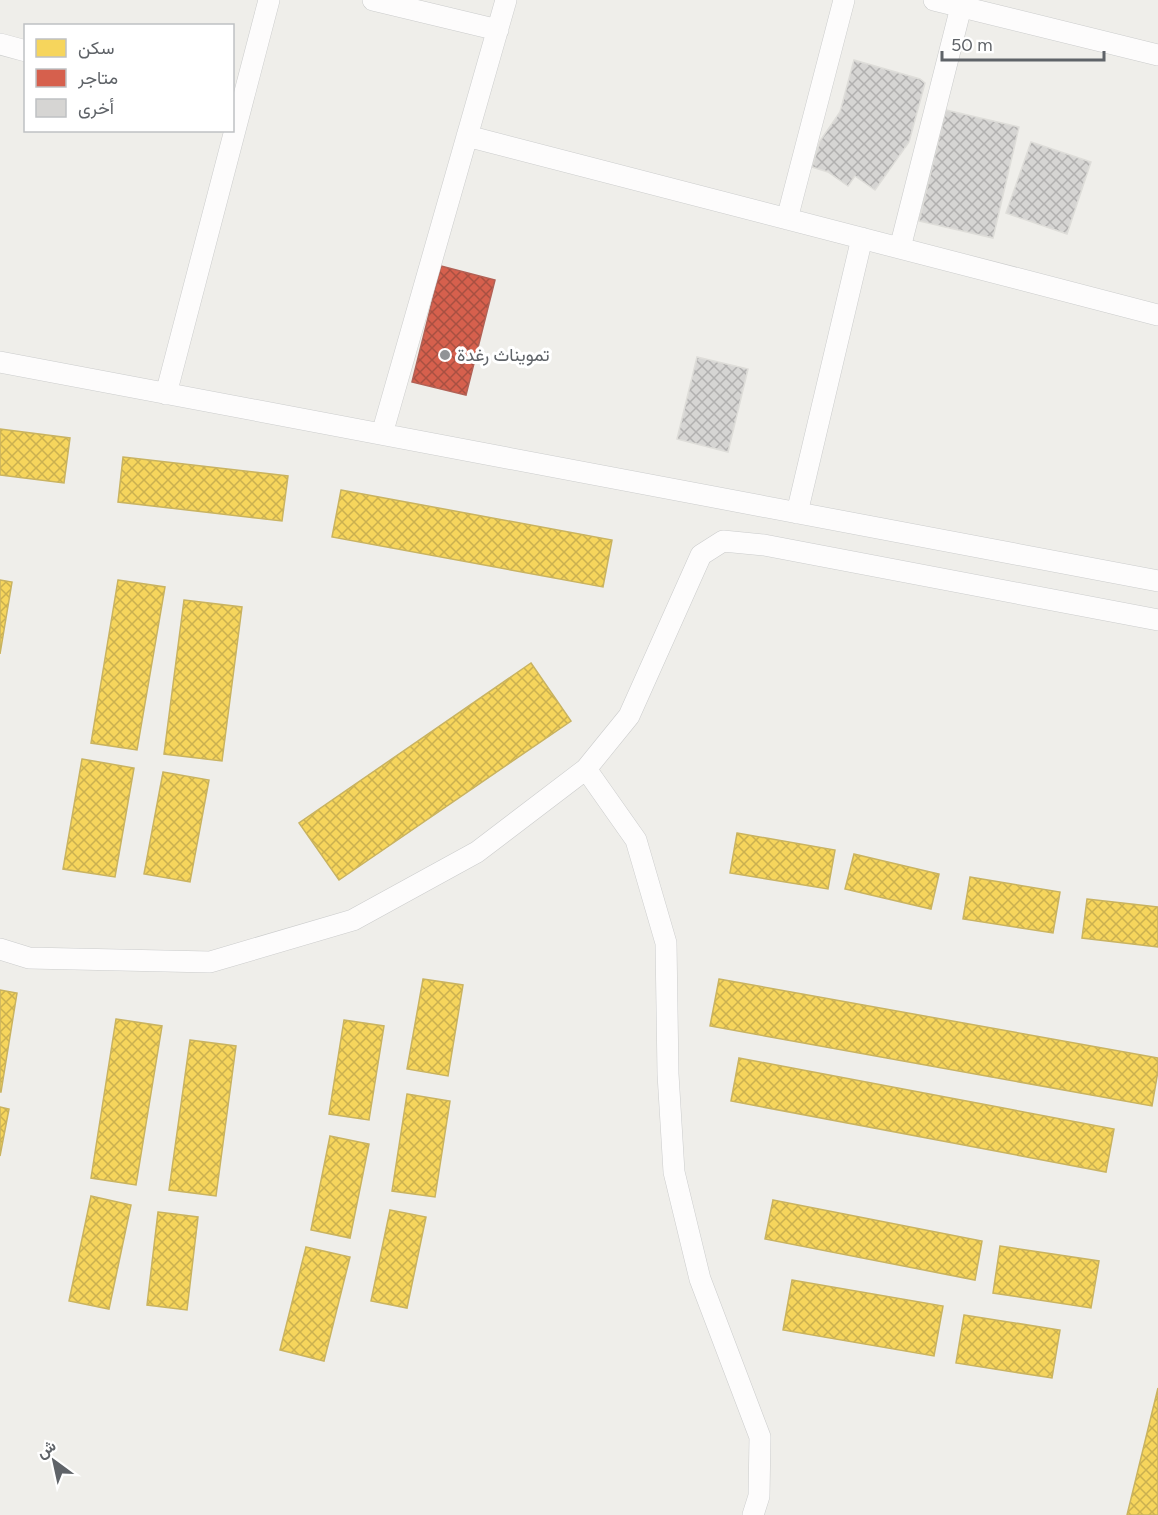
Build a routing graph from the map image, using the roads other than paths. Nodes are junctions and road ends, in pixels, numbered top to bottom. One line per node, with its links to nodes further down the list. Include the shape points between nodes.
1 (269, 0): 11 (street)
2 (373, 0): 7 (street)
3 (506, 0): 7 (street)
4 (844, 0): 14 (street)
5 (936, 0): 6 (street)
6 (961, 7): 10 (street); 16 (street)
7 (498, 30): 13 (street)
8 (0, 44): 9 (street)
9 (24, 50)
10 (1158, 55)
11 (237, 102)
12 (230, 132): 19 (street)
13 (467, 136): 14 (street); 20 (street)
14 (786, 219): 15 (street)
15 (862, 238): 16 (street); 21 (street)
16 (900, 248): 17 (street)
17 (1158, 315)
18 (0, 362): 19 (street)
19 (166, 393): 20 (street)
20 (382, 434): 21 (street)
21 (797, 513): 22 (street)
22 (1158, 582)
23 (1158, 620): 24 (street, via 764,545 723,541 701,555 629,717)
24 (586, 770): 25 (street, via 477,852 353,920 210,962 29,958); 26 (street, via 636,840 666,943 674,1172 700,1279 760,1437 759,1496)
25 (0, 949)
26 (753, 1515)

